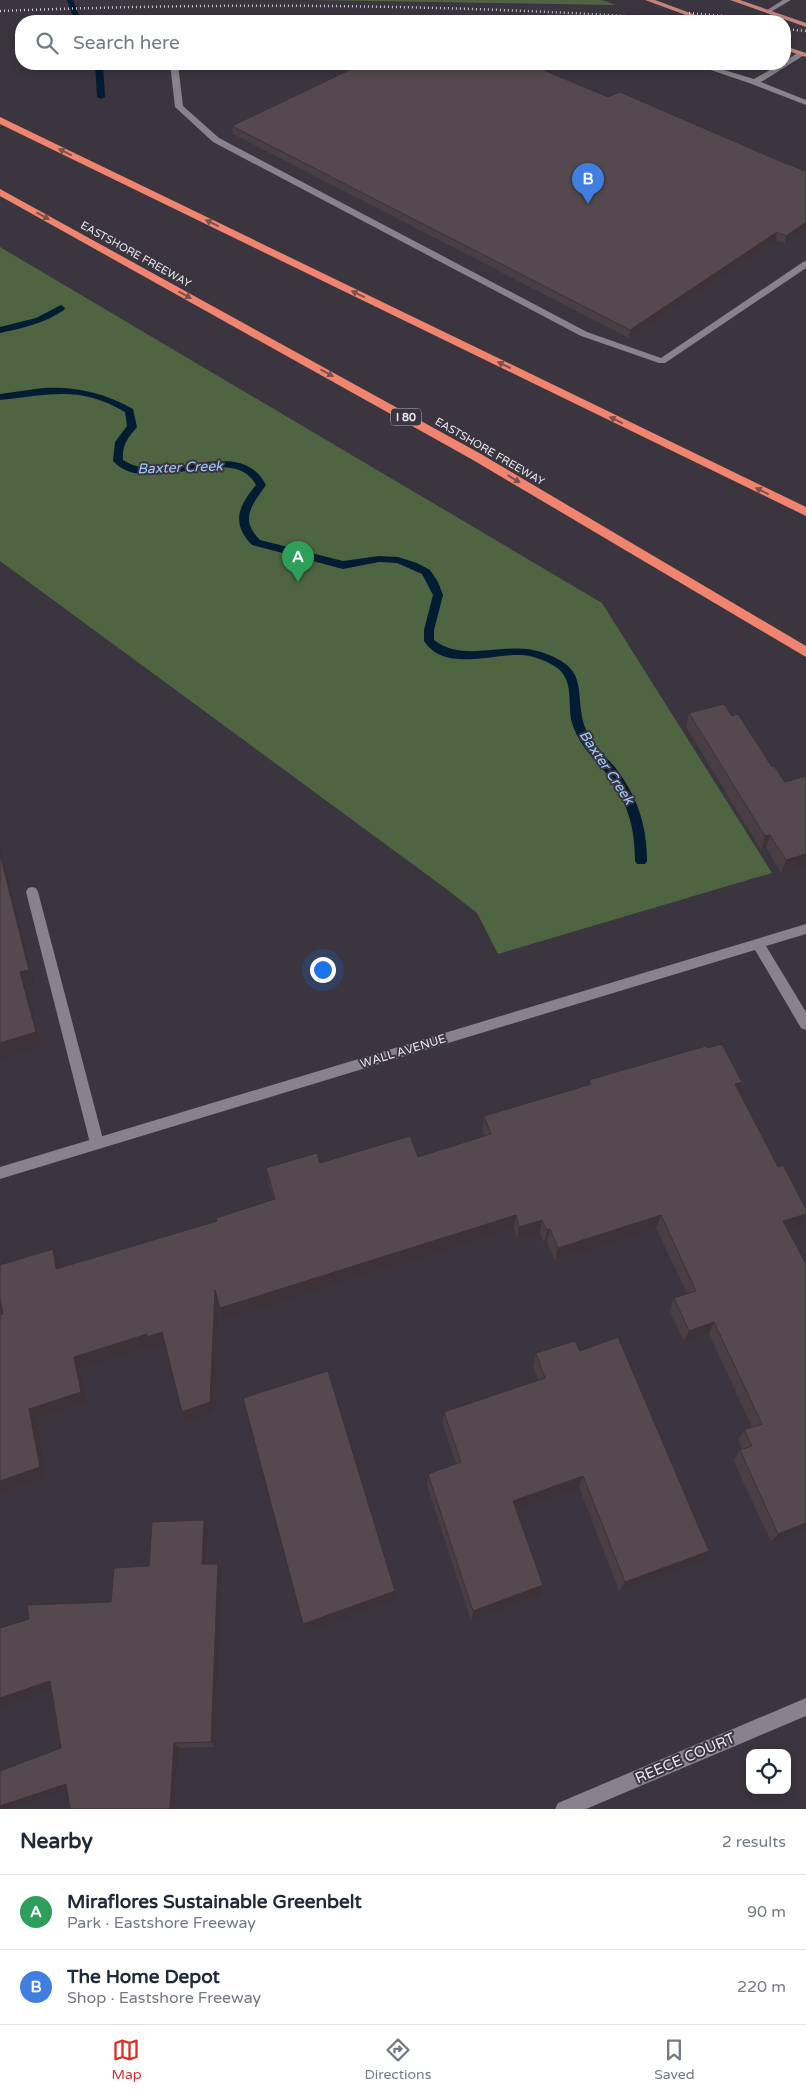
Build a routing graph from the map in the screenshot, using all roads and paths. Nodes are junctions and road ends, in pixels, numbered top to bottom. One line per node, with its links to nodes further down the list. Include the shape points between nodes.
1 (648, 0): 5 (main road)
2 (733, 0): 4 (main road)
3 (788, 0): 4 (street)
4 (767, 12): 6 (main road)
5 (691, 15)
6 (776, 15)
7 (791, 20): 8 (main road)
8 (806, 25)
9 (791, 50): 10 (main road)
10 (804, 55): 11 (street)
11 (791, 62)
12 (175, 70): 19 (street, via 179,107 216,140 584,334 662,360)
13 (716, 70): 15 (street)
14 (776, 70): 15 (street)
15 (754, 82): 16 (street)
16 (806, 103)
17 (0, 120): 20 (highway, one-way to 17)
18 (0, 192): 21 (highway, EASTSHORE FREEWAY / I 80, one-way to 21, via 477,457)
19 (806, 264)
20 (806, 512)
21 (806, 652)
22 (32, 892): 26 (street)
23 (806, 929): 24 (street, WALL AVENUE)
24 (758, 944): 25 (street); 26 (street, WALL AVENUE)
25 (806, 1024)
26 (97, 1143): 27 (street, WALL AVENUE)
27 (0, 1173)
28 (806, 1707): 29 (street, REECE COURT)
29 (564, 1809)

